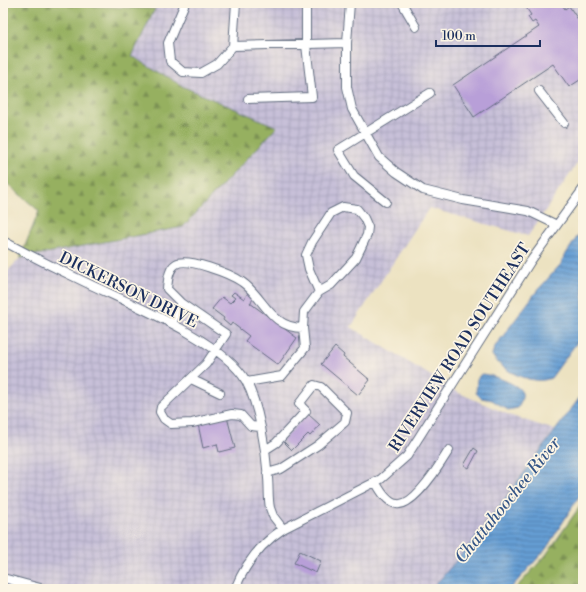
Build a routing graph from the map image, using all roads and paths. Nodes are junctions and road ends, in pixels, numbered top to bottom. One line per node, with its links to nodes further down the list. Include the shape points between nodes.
1 (185, 3): 9 (street, via 168,43 170,61 183,72 201,73 218,64)
2 (236, 3): 9 (street)
3 (306, 3): 8 (street)
4 (350, 3): 7 (street)
5 (402, 3): 6 (street)
6 (416, 27)
7 (347, 43): 8 (street); 14 (street, via 347,87 352,109)
8 (306, 45): 9 (street); 12 (street, via 312,97)
9 (234, 46)
10 (539, 91): 13 (street)
11 (430, 93): 14 (street)
12 (248, 99)
13 (564, 122)
14 (366, 132): 16 (street, via 338,150 354,176); 17 (street, via 379,156 396,172 423,190 528,211)
15 (583, 189): 17 (street, RIVERVIEW ROAD SOUTHEAST)
16 (386, 202)
17 (557, 225): 31 (street, RIVERVIEW ROAD SOUTHEAST, via 516,284 418,441 394,469)
18 (3, 241): 21 (street, DICKERSON DRIVE, via 33,258)
19 (319, 292): 19 (street, via 331,285 356,258 367,235 368,227 357,209 343,207 331,213 306,255); 22 (street, via 304,312)
20 (181, 303): 21 (street); 22 (street, via 167,289 168,275 176,263 184,261 228,274 244,283 268,312 292,328); 23 (street, via 226,334)
21 (172, 323): 23 (street, DICKERSON DRIVE)
22 (303, 328): 25 (street, via 305,348 287,372 282,376)
23 (215, 351): 24 (street); 25 (street, DICKERSON DRIVE)
24 (191, 379): 26 (street); 27 (street, via 161,406 160,412 171,424 192,423 232,414 241,416 251,426)
25 (247, 382): 27 (street, DICKERSON DRIVE)
26 (220, 393)
27 (260, 427): 28 (street, DICKERSON DRIVE)
28 (265, 450): 30 (street, DICKERSON DRIVE); 30 (street, via 276,443 306,410 299,404 314,385 322,387 348,413 345,422 318,445 281,469)
29 (449, 450): 31 (street, via 435,473 404,503 390,501)
30 (268, 473): 32 (street, DICKERSON DRIVE, via 270,508)
31 (376, 483): 32 (street, RIVERVIEW ROAD SOUTHEAST)
32 (283, 529): 35 (street, RIVERVIEW ROAD SOUTHEAST, via 260,547 250,559)
33 (3, 578): 34 (street)
34 (44, 589)
35 (235, 589)

